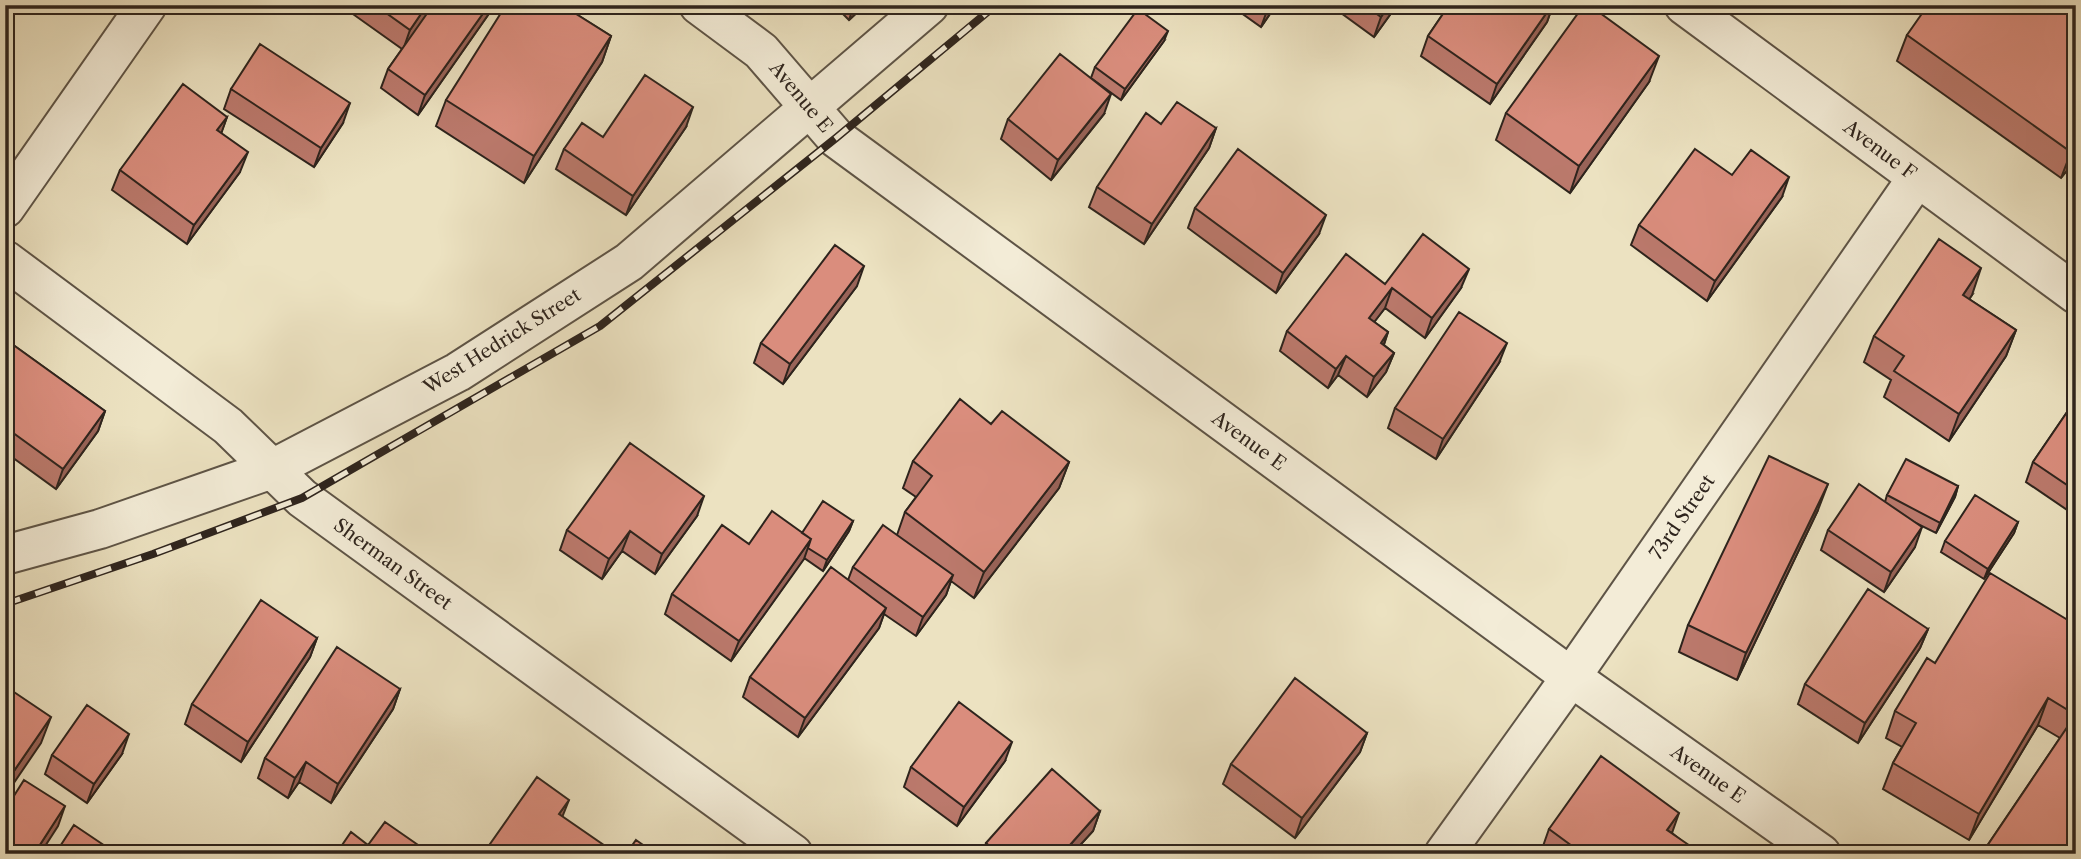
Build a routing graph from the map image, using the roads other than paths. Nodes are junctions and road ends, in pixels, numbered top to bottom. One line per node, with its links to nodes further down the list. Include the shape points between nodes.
1 (147, 5): 7 (street)
2 (699, 5): 5 (street, Avenue E, via 761,51)
3 (929, 5): 5 (street, West Hedrick Street)
4 (1684, 5): 6 (street, Avenue F)
5 (810, 108): 10 (street, West Hedrick Street, via 629,262 458,372); 12 (street, Avenue E, via 836,138)
6 (1917, 178): 9 (street, Avenue F); 12 (street, 73rd Street)
7 (5, 208)
8 (5, 260): 10 (street, Sherman Street, via 228,426)
9 (2076, 294)
10 (272, 469): 11 (street, West Hedrick Street, via 100,529); 13 (street, Sherman Street, via 302,498)
11 (5, 555)
12 (1571, 677): 14 (street, 73rd Street); 15 (street, Avenue E)
13 (793, 854)
14 (1444, 854)
15 (1821, 854)

